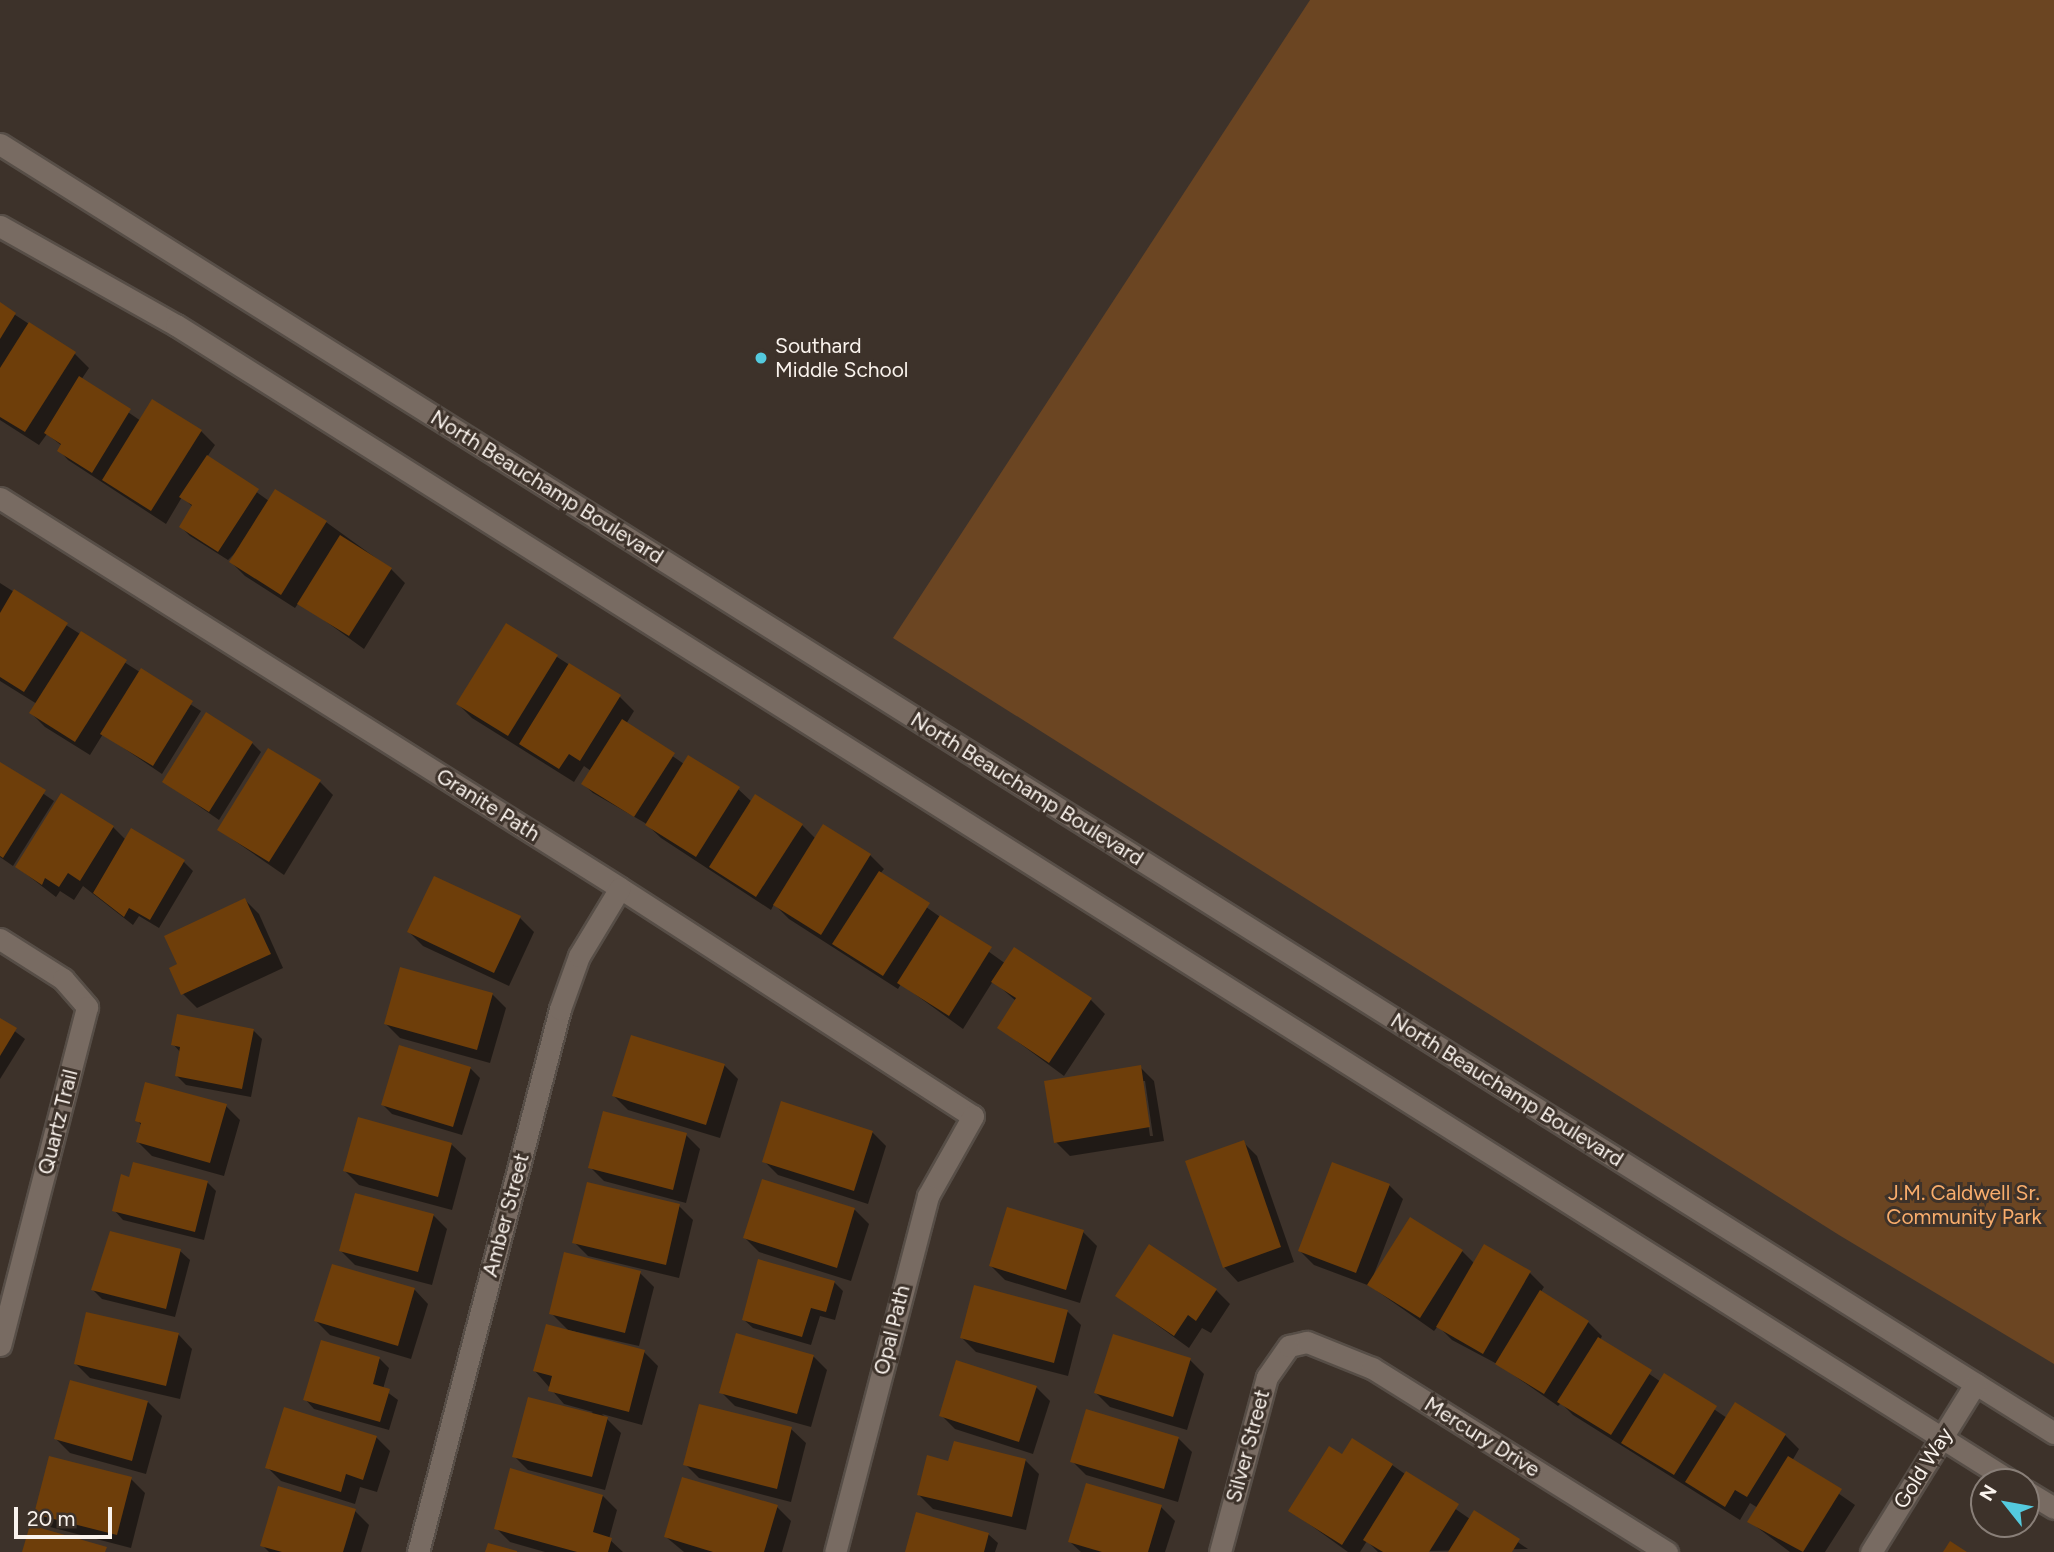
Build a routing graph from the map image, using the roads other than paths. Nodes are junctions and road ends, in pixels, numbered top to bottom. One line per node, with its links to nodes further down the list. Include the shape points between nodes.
1 (0, 144): 9 (street, North Beauchamp Boulevard)
2 (0, 226): 11 (street, via 176,325)
3 (0, 498): 4 (street, Granite Path)
4 (621, 888): 6 (street, Granite Path); 13 (street, Amber Street, via 579,956 560,1009)
5 (0, 939): 7 (street, Quartz Trail, via 63,979 88,1007)
6 (973, 1116): 14 (street, Opal Path, via 928,1196)
7 (0, 1345)
8 (1289, 1346): 15 (street, Silver Street, via 1267,1377); 16 (street, Mercury Drive, via 1307,1342 1323,1346 1372,1368)
9 (1975, 1384): 10 (street, North Beauchamp Boulevard); 11 (street, Gold Way)
10 (2054, 1433)
11 (1942, 1438): 12 (street); 17 (street, Gold Way)
12 (1990, 1468)
13 (418, 1552)
14 (835, 1552)
15 (1220, 1552)
16 (1667, 1552)
17 (1871, 1552)

